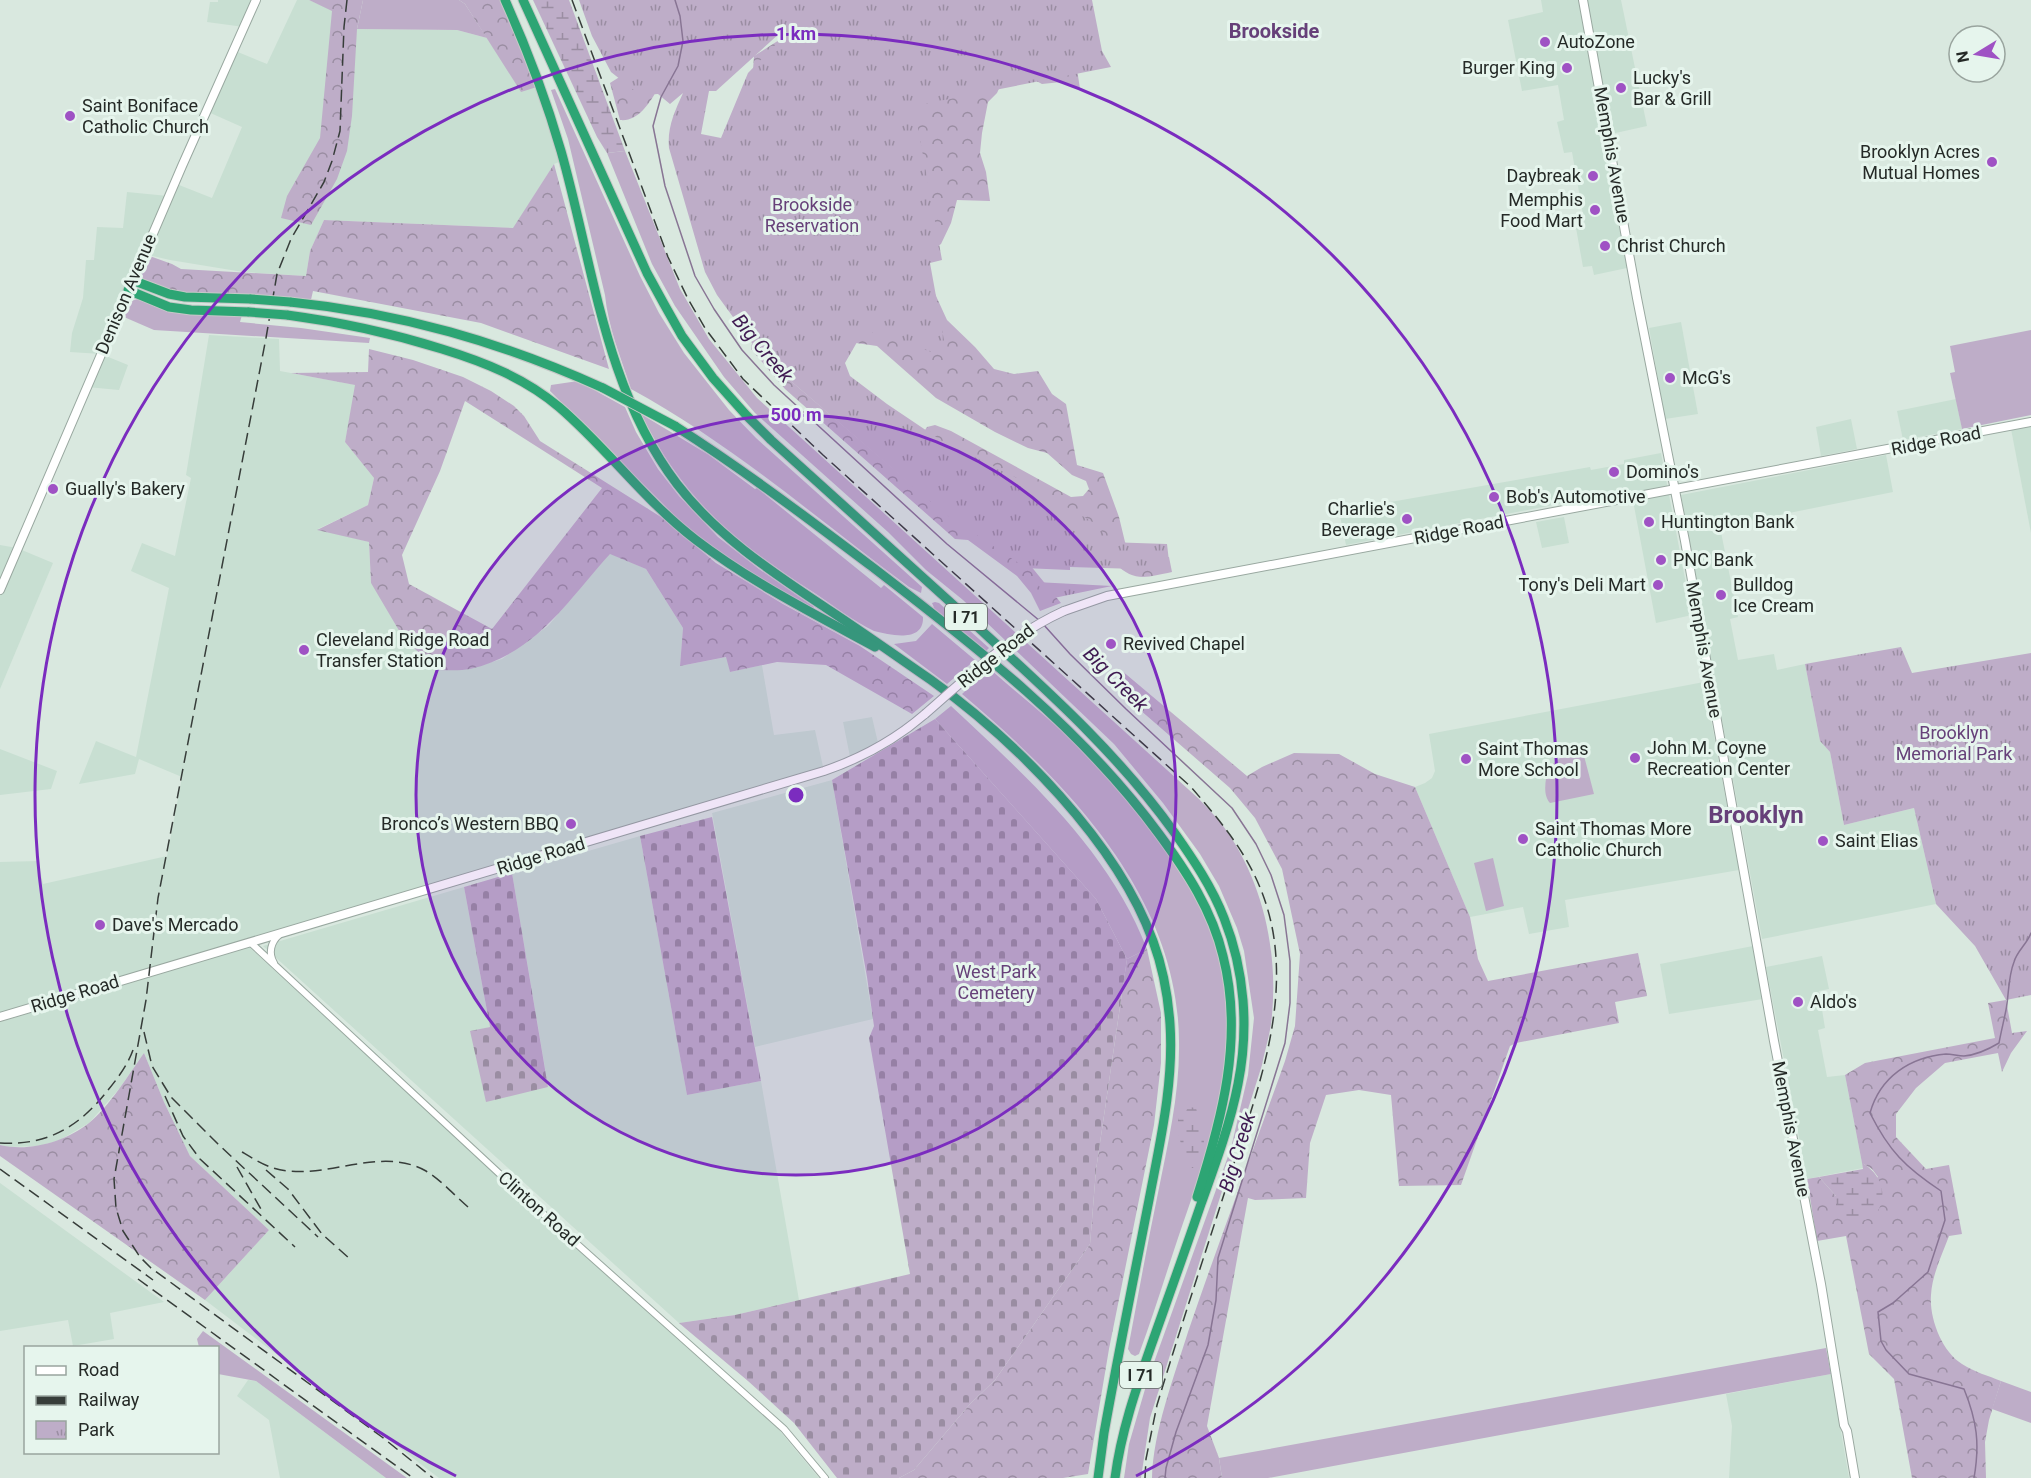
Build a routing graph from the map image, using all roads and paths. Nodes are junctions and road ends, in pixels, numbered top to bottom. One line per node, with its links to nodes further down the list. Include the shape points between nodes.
1 (256, 0): 5 (main road, Denison Avenue)
2 (505, 0): 11 (highway, I 71, via 532,63 561,151 618,369 654,449 687,497 735,543)
3 (1583, 0): 8 (main road, Memphis Avenue)
4 (524, 1): 16 (highway, I 71, via 647,273 702,364 771,440 1089,731 1146,796 1209,887 1228,930 1239,969 1244,1010 1243,1054 1231,1115)
5 (132, 280): 6 (main road, Denison Avenue); 16 (highway, bridge, via 185,297 290,302 383,315 462,334 531,357 603,388 713,450 820,528 1035,699 1086,747 1119,782 1188,874 1221,946 1229,985 1230,1066)
6 (128, 290): 9 (main road, Denison Avenue); 11 (highway, bridge, via 180,309 287,315 359,326 485,363 531,386 570,417 679,526 719,557)
7 (2031, 422): 8 (main road, Ridge Road)
8 (1674, 489): 12 (main road, Ridge Road, bridge, via 1107,596 1026,630 925,714 851,762); 20 (main road, Memphis Avenue)
9 (2, 579): 10 (main road, Denison Avenue)
10 (0, 590)
11 (935, 683): 18 (highway, I 71, via 1026,761 1095,840 1141,913 1155,944 1164,979 1171,1029 1169,1082)
12 (279, 935): 13 (main road, Ridge Road); 14 (street, via 273,940 271,951)
13 (251, 943): 14 (street, Clinton Road); 15 (main road, Ridge Road)
14 (278, 968): 17 (street, Clinton Road, via 531,1203 784,1429)
15 (0, 1017)
16 (1176, 1275): 19 (highway, I 71, via 1135,1392)
17 (825, 1478)
18 (1098, 1478)
19 (1115, 1478)
20 (1855, 1478)

